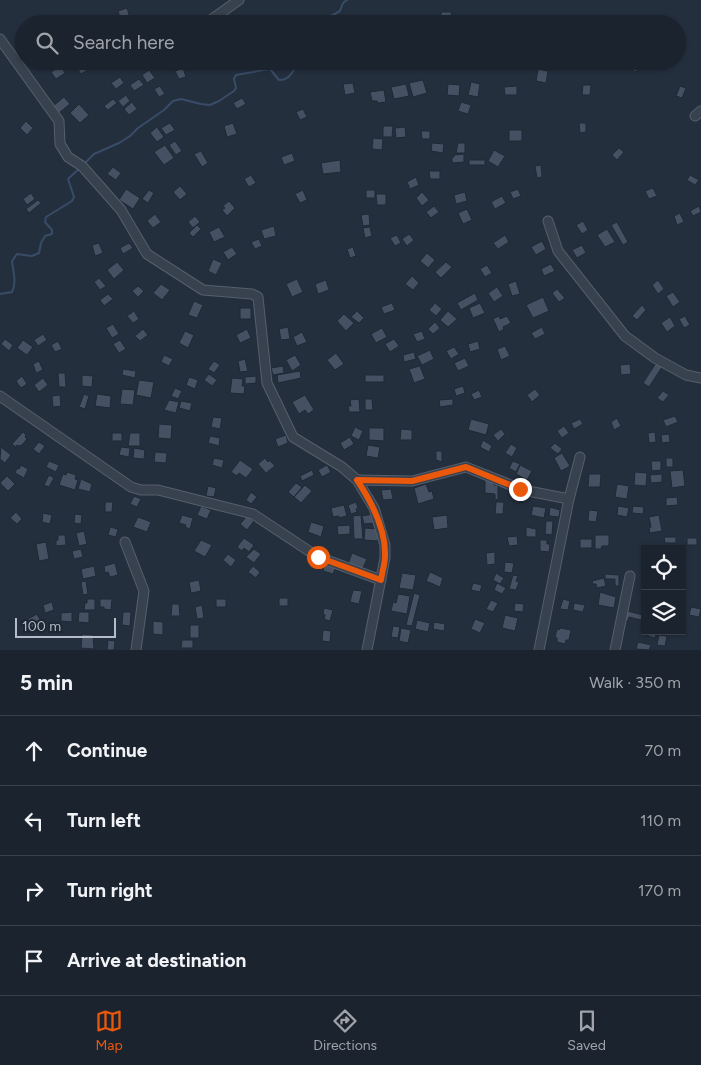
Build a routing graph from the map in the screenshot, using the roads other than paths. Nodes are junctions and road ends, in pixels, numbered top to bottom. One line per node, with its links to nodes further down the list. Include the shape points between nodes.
1 (239, 0): 2 (street)
2 (218, 15)
3 (1, 44): 4 (street)
4 (15, 63)
5 (21, 70): 10 (street, via 59,121 60,144 68,157 82,166 121,210 147,254 199,288 252,294 258,298 267,383 293,437)
6 (548, 222): 7 (street, via 558,251 625,336 662,362 686,375)
7 (701, 378)
8 (0, 396): 14 (street, via 131,488 158,490 253,514 318,557)
9 (580, 457): 11 (street)
10 (357, 480): 11 (street, via 412,481 466,467 523,490); 14 (street, via 372,504 385,545)
11 (569, 499): 17 (street)
12 (125, 542): 15 (street, via 144,591)
13 (630, 576): 18 (street)
14 (381, 580): 16 (street)
15 (136, 650)
16 (367, 650)
17 (539, 650)
18 (615, 650)

